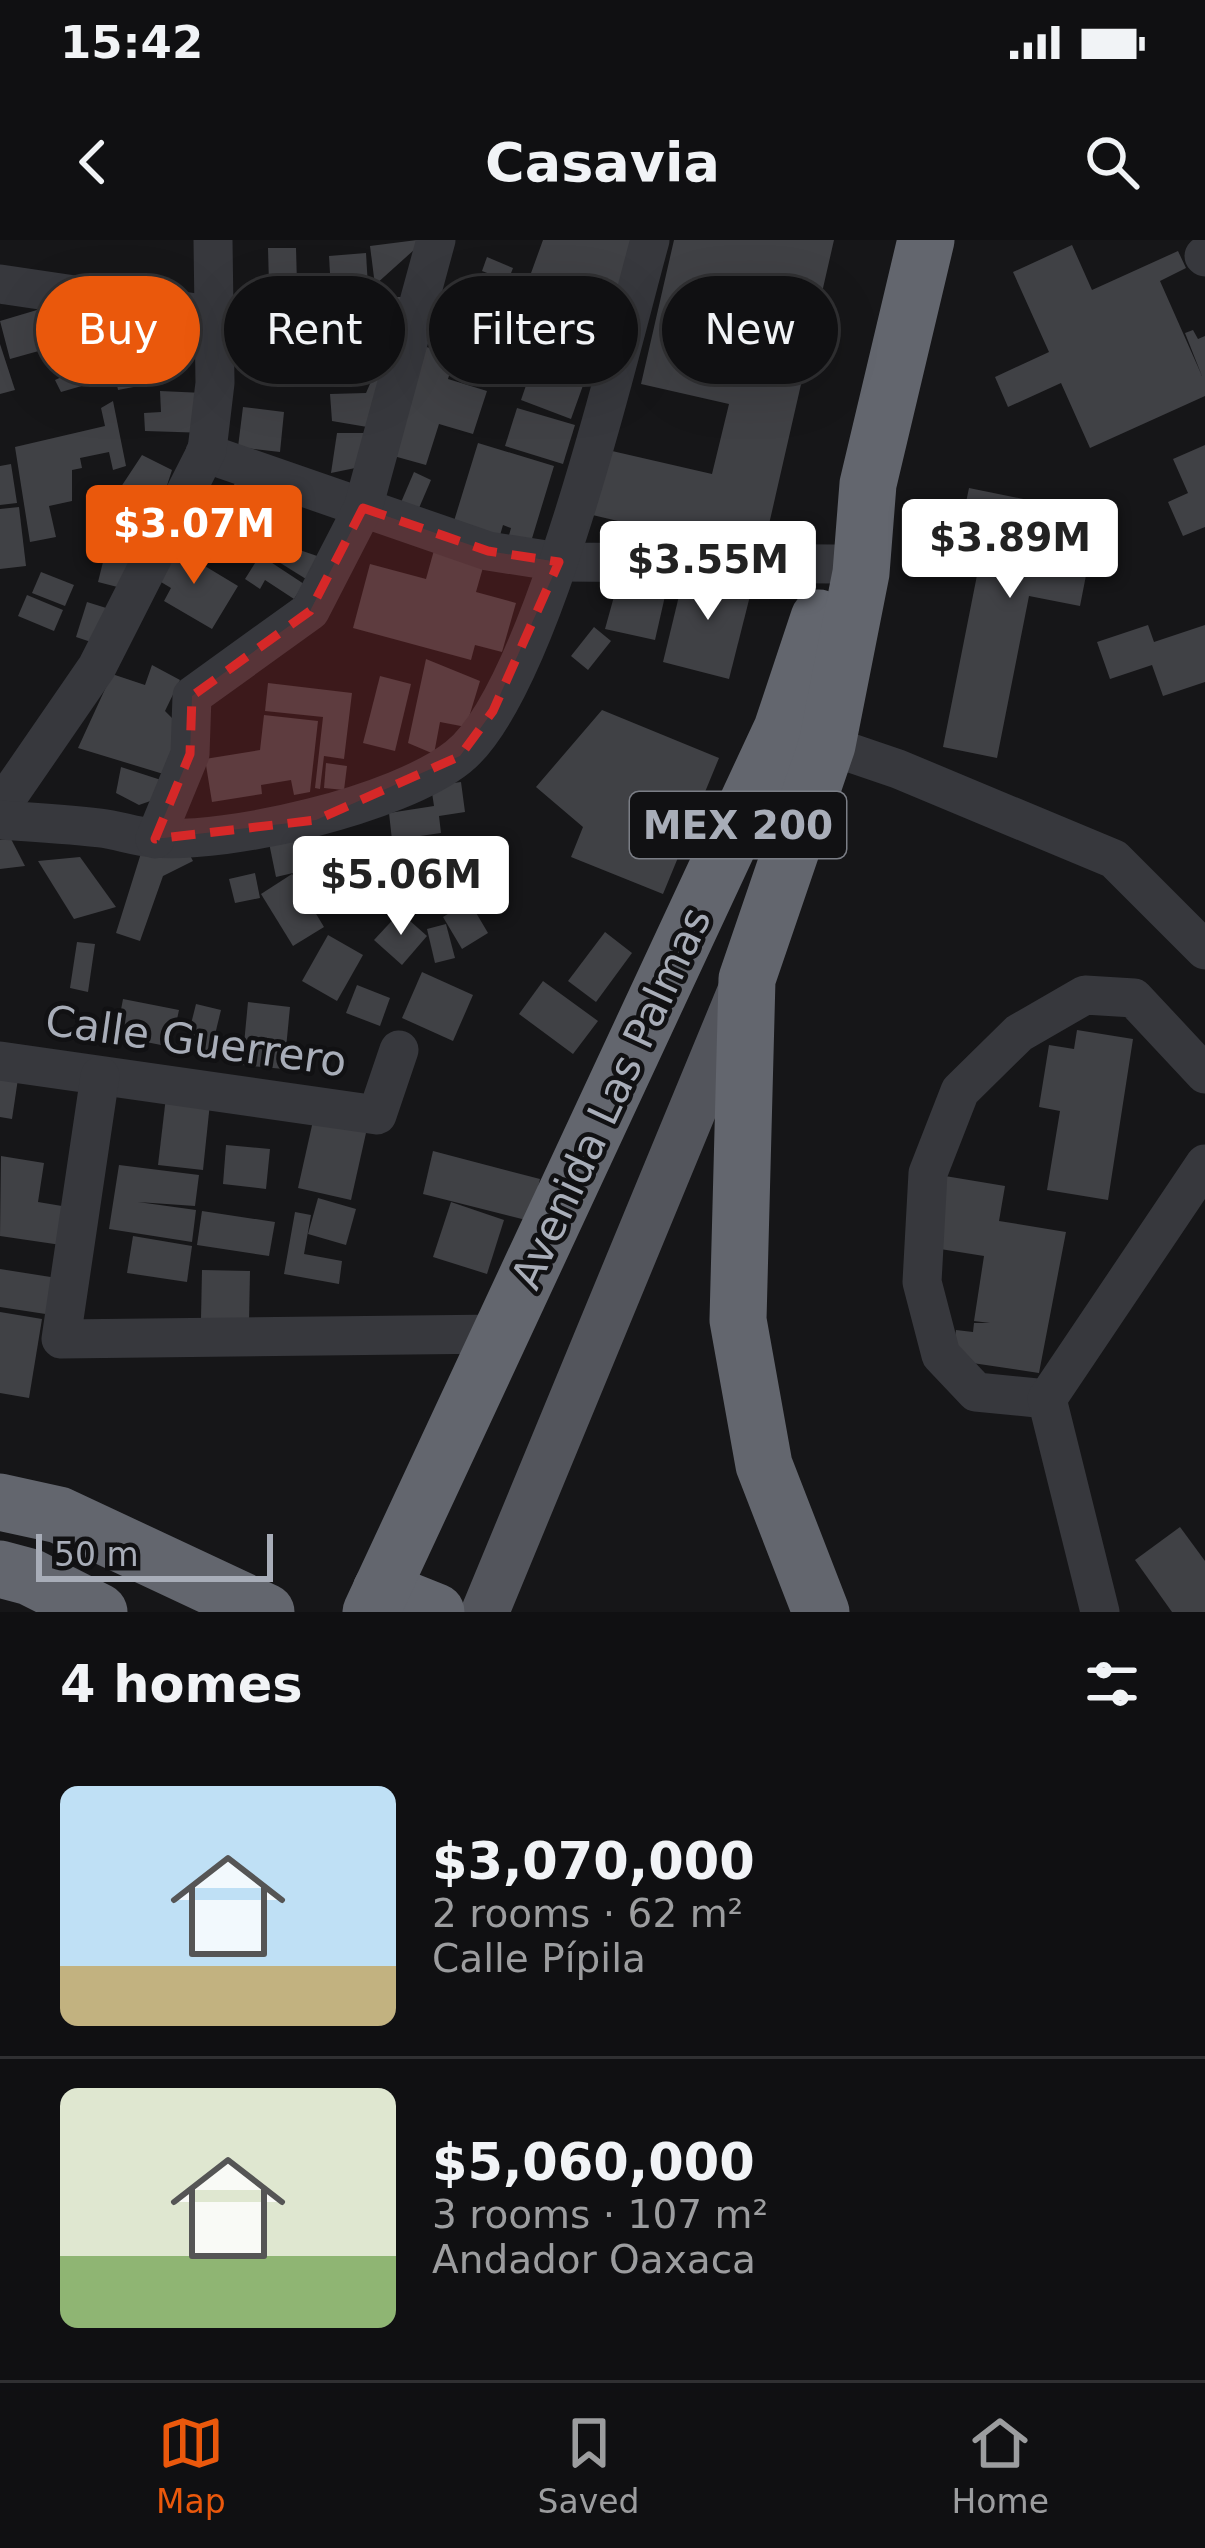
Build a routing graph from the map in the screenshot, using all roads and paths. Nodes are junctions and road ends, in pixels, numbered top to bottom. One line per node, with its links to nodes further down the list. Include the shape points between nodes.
1 (213, 240): 7 (street)
2 (436, 240): 10 (street)
3 (650, 240): 11 (street)
4 (893, 240): 8 (street)
5 (926, 240): 8 (highway, MEX 200)
6 (0, 284): 7 (street)
7 (216, 316): 9 (street)
8 (899, 347): 12 (highway, Avenida Las Palmas / MEX 200)
9 (205, 453): 10 (street); 14 (street, via 97,667)
10 (363, 508): 11 (street, via 488,551); 16 (street, via 310,611 192,697 190,754)
11 (559, 562): 12 (street); 16 (street, via 494,711 460,756 316,820)
12 (848, 568): 13 (highway, Avenida Las Palmas / MEX 200)
13 (804, 737): 17 (street, via 1114,859); 18 (highway, Avenida Las Palmas / MEX 200); 24 (highway, Avenida Las Palmas / MEX 200)
14 (0, 808)
15 (0, 820): 16 (street)
16 (155, 838)
17 (1205, 950)
18 (747, 979): 32 (main road, Avenida Las Palmas); 33 (highway, MEX 200, via 738,1320 764,1465)
19 (399, 1050): 22 (street, Calle Guerrero, via 377,1115)
20 (0, 1061): 22 (street, Calle Guerrero)
21 (1205, 1074): 25 (street, via 1134,998 1085,995 1019,1033 960,1091 928,1173 922,1282 940,1355 976,1392)
22 (100, 1076): 24 (street, via 61,1339)
23 (1205, 1163): 25 (street)
24 (500, 1334): 28 (highway, Avenida Las Palmas / MEX 200)
25 (1048, 1399): 34 (street)
26 (0, 1502): 29 (highway, via 59,1515)
27 (0, 1569): 30 (highway)
28 (376, 1601): 31 (highway)
29 (260, 1609)
30 (99, 1612)
31 (436, 1612)
32 (485, 1612)
33 (821, 1612)
34 (1100, 1612)

